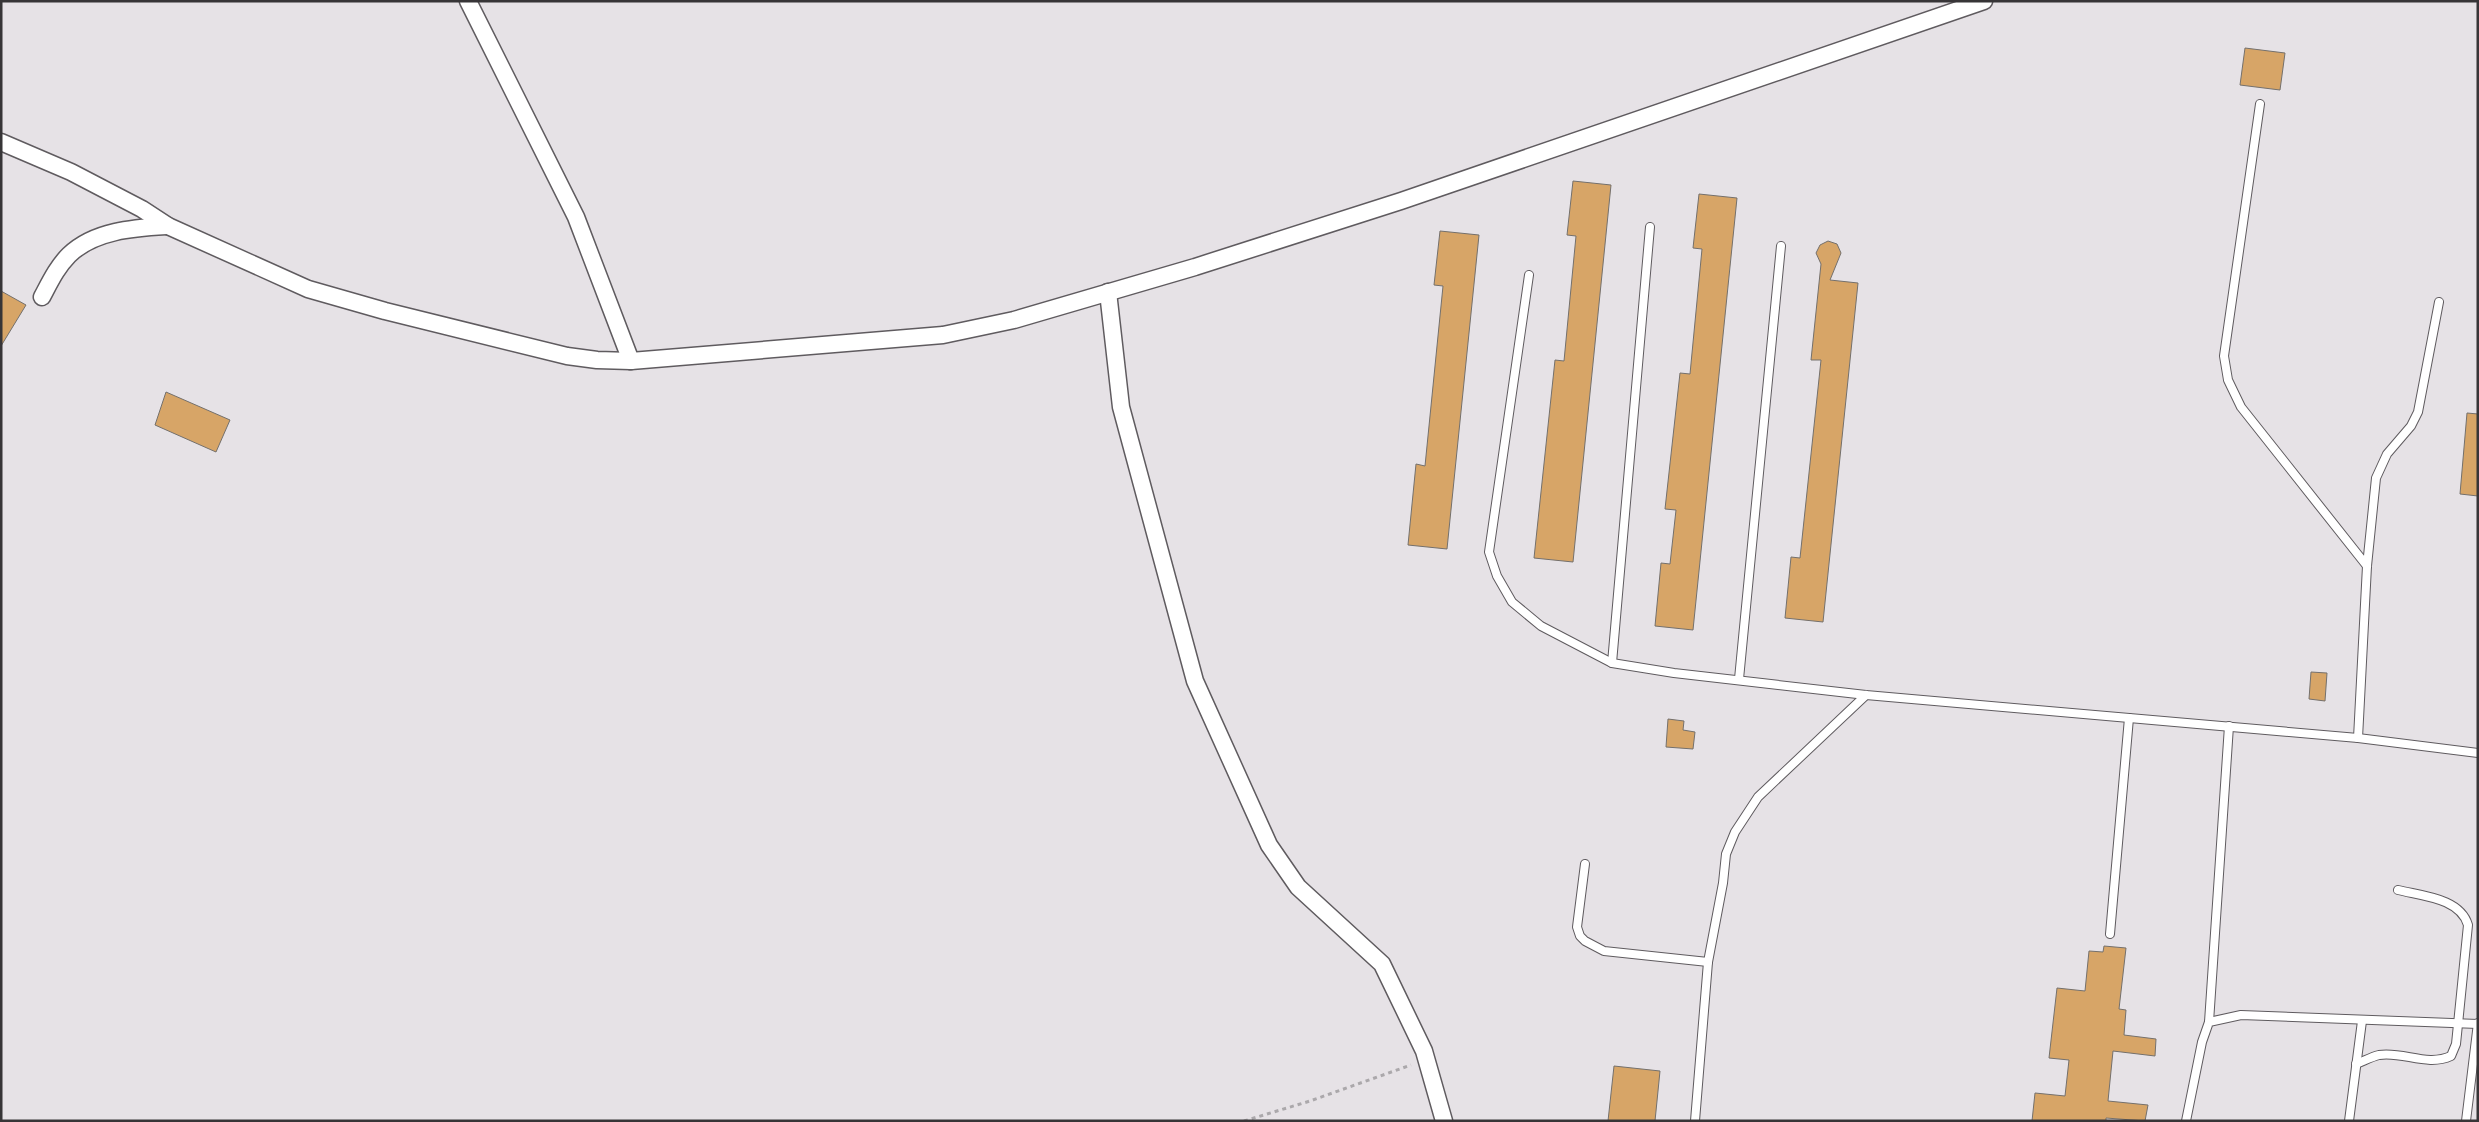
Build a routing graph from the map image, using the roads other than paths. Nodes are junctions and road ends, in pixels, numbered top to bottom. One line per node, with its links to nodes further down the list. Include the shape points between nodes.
1 (468, 1): 12 (street, via 576,216)
2 (1984, 1): 9 (street, via 1401,201)
3 (2260, 104): 13 (lane, via 2224,356 2228,380 2240,407)
4 (1, 142): 5 (street, via 79,176)
5 (168, 226): 10 (street, via 134,228 86,243 70,254); 12 (street, via 317,292 567,356)
6 (1650, 227): 14 (lane)
7 (1782, 246): 15 (lane)
8 (1529, 275): 14 (lane, via 1490,552 1497,576 1512,602 1541,626)
9 (1108, 292): 12 (street, via 1014,320 943,335); 30 (street, via 1121,407 1196,682 1269,845 1298,887 1382,964 1426,1060)
10 (42, 297)
11 (2439, 302): 13 (lane, via 2418,412 2411,426 2387,454 2376,478)
12 (631, 361)
13 (2367, 566): 19 (lane)
14 (1612, 663): 15 (lane)
15 (1739, 680): 16 (lane)
16 (1866, 695): 17 (lane); 24 (lane, via 1758,797 1734,832 1726,854)
17 (2129, 718): 18 (lane); 23 (lane)
18 (2229, 726): 19 (lane); 26 (lane)
19 (2358, 738): 20 (lane)
20 (2478, 752)
21 (1585, 864): 24 (lane, via 1577,927 1585,941 1604,951)
22 (2398, 890): 28 (lane, via 2452,905 2466,919)
23 (2110, 934)
24 (1708, 962): 31 (lane)
25 (2362, 1021): 26 (lane, via 2241,1015); 28 (lane); 29 (lane)
26 (2209, 1022): 32 (lane)
27 (2478, 1023): 28 (lane); 34 (lane)
28 (2460, 1024): 29 (lane, via 2454,1052 2444,1059 2381,1055)
29 (2356, 1064): 33 (lane)
30 (1444, 1121)
31 (1695, 1121)
32 (2186, 1121)
33 (2349, 1121)
34 (2466, 1121)

